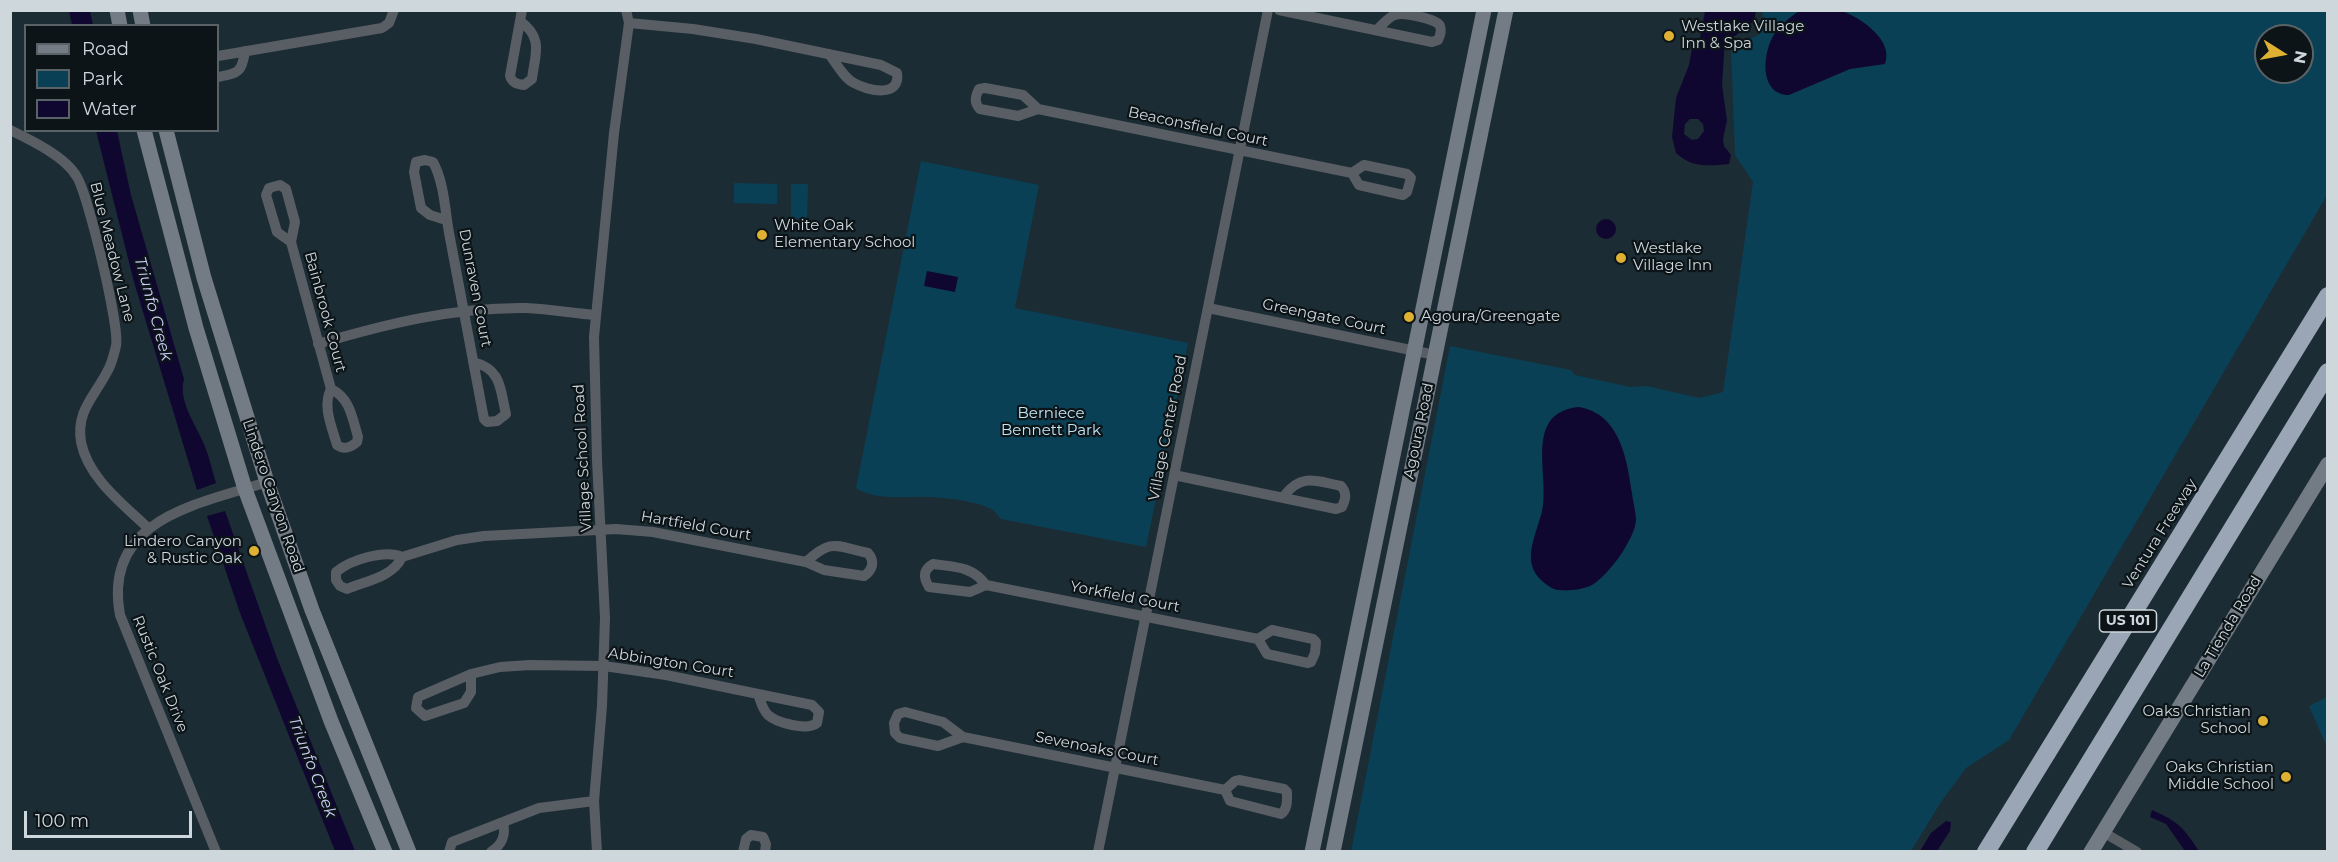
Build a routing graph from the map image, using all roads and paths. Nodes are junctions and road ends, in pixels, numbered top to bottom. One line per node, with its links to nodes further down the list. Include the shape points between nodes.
1 (394, 10): 10 (street, via 389,23 382,28)
2 (626, 10): 8 (street)
3 (1268, 10): 18 (street, Village Center Road)
4 (1279, 10): 9 (street)
5 (1484, 10): 27 (street, Agoura Road)
6 (1506, 10): 28 (street, Agoura Road)
7 (521, 16): 7 (street, via 510,76 512,81 524,85 532,79 537,42)
8 (629, 23): 11 (street, via 693,29); 25 (street, Village School Road)
9 (1377, 30): 9 (street, via 1432,42 1441,33 1436,21 1404,14 1389,18)
10 (245, 51): 12 (street); 13 (street, via 237,73)
11 (829, 54): 11 (street, via 892,69 897,73 897,84 888,91 855,84)
12 (219, 56)
13 (219, 77)
14 (1038, 109): 14 (street, Beaconsfield Court, via 1023,95 985,88 975,96 980,109 1018,116); 18 (street, Beaconsfield Court)
15 (10, 130): 37 (street, Blue Meadow Lane, via 42,145 59,159 77,175 85,196 114,310 117,342 109,369 83,410 81,443 100,481)
16 (145, 132): 35 (street, Lindero Canyon Road, via 196,328)
17 (167, 132): 34 (street, Lindero Canyon Road, via 204,278)
18 (1241, 151): 19 (street, Beaconsfield Court); 23 (street, Village Center Road)
19 (1352, 173): 19 (street, Beaconsfield Court, via 1359,185 1403,195 1410,186 1407,174 1364,165)
20 (446, 220): 20 (street, Dunraven Court, via 438,171 433,162 416,162 414,172 421,208); 24 (street, Dunraven Court)
21 (291, 242): 21 (street, Bainbrook Court, via 295,222 286,189 280,185 269,188 266,195 277,232); 26 (street, Bainbrook Court)
22 (2328, 296): 64 (highway, Ventura Freeway / US 101)
23 (1208, 308): 27 (street, Greengate Court); 33 (street, Village Center Road)
24 (464, 312): 25 (street, via 526,308); 26 (street, via 390,323); 29 (street, Dunraven Court)
25 (595, 315): 38 (street, Village School Road, via 593,364)
26 (318, 344): 31 (street, Bainbrook Court)
27 (1413, 351): 28 (street, Greengate Court); 62 (street, Agoura Road)
28 (1435, 355): 63 (street, Agoura Road)
29 (473, 362): 29 (street, Dunraven Court, via 484,419 497,421 506,414 498,378 484,364)
30 (2328, 372): 65 (highway, US 101)
31 (331, 389): 31 (street, Bainbrook Court, via 326,398 327,408 337,445 350,448 358,437 347,400)
32 (2328, 464): 52 (street, La Tienda Road)
33 (1174, 474): 36 (street); 42 (street, Village Center Road)
34 (267, 482): 35 (street, Rustic Oak Drive); 55 (street, Lindero Canyon Road, via 312,610)
35 (245, 489): 37 (street, Rustic Oak Drive, via 192,506); 54 (street, Lindero Canyon Road, via 331,721)
36 (1284, 496): 36 (street, via 1336,509 1346,499 1341,486 1306,480 1297,482)
37 (148, 528): 53 (street, Rustic Oak Drive, via 124,562 117,598 120,615)
38 (601, 530): 39 (street, Hartfield Court, via 484,536); 40 (street, Hartfield Court, via 653,532); 44 (street, Village School Road)
39 (402, 557): 39 (street, Hartfield Court, via 382,553 343,566 336,572 336,580 347,588 388,573)
40 (806, 562): 40 (street, Hartfield Court, via 824,570 864,576 873,563 868,553 829,545)
41 (986, 585): 41 (street, Yorkfield Court, via 971,570 933,564 924,575 929,587 970,592); 42 (street, Yorkfield Court)
42 (1146, 616): 43 (street, Yorkfield Court); 48 (street, Village Center Road)
43 (1258, 639): 43 (street, Yorkfield Court, via 1267,654 1308,663 1315,653 1313,639 1272,630)
44 (604, 666): 45 (street, Abbington Court, via 530,665); 46 (street, Abbington Court); 50 (street, Village School Road)
45 (471, 674): 45 (street, Abbington Court, via 418,697 416,708 425,716 464,703 471,692)
46 (758, 694): 46 (street, Abbington Court, via 766,713 774,720 808,727 817,723 819,712 812,705)
47 (963, 737): 47 (street, Sevenoaks Court, via 943,722 905,712 898,714 894,723 894,733 900,738 938,746); 48 (street, Sevenoaks Court)
48 (1115, 768): 49 (street, Sevenoaks Court); 61 (street, Village Center Road)
49 (1225, 790): 49 (street, Sevenoaks Court, via 1233,803 1281,814 1287,803 1284,789 1239,780)
50 (594, 801): 51 (street, via 538,808); 58 (street, Village School Road)
51 (503, 822): 56 (street, via 452,842); 57 (street, via 506,833)
52 (2103, 832): 66 (street, La Tienda Road); 67 (street)
53 (216, 852)
54 (385, 852)
55 (409, 852)
56 (449, 852)
57 (491, 852)
58 (597, 852)
59 (743, 852): 60 (street, via 751,835 763,837)
60 (765, 852)
61 (1098, 852)
62 (1312, 852)
63 (1334, 852)
64 (1986, 852)
65 (2035, 852)
66 (2091, 852)
67 (2137, 852)

